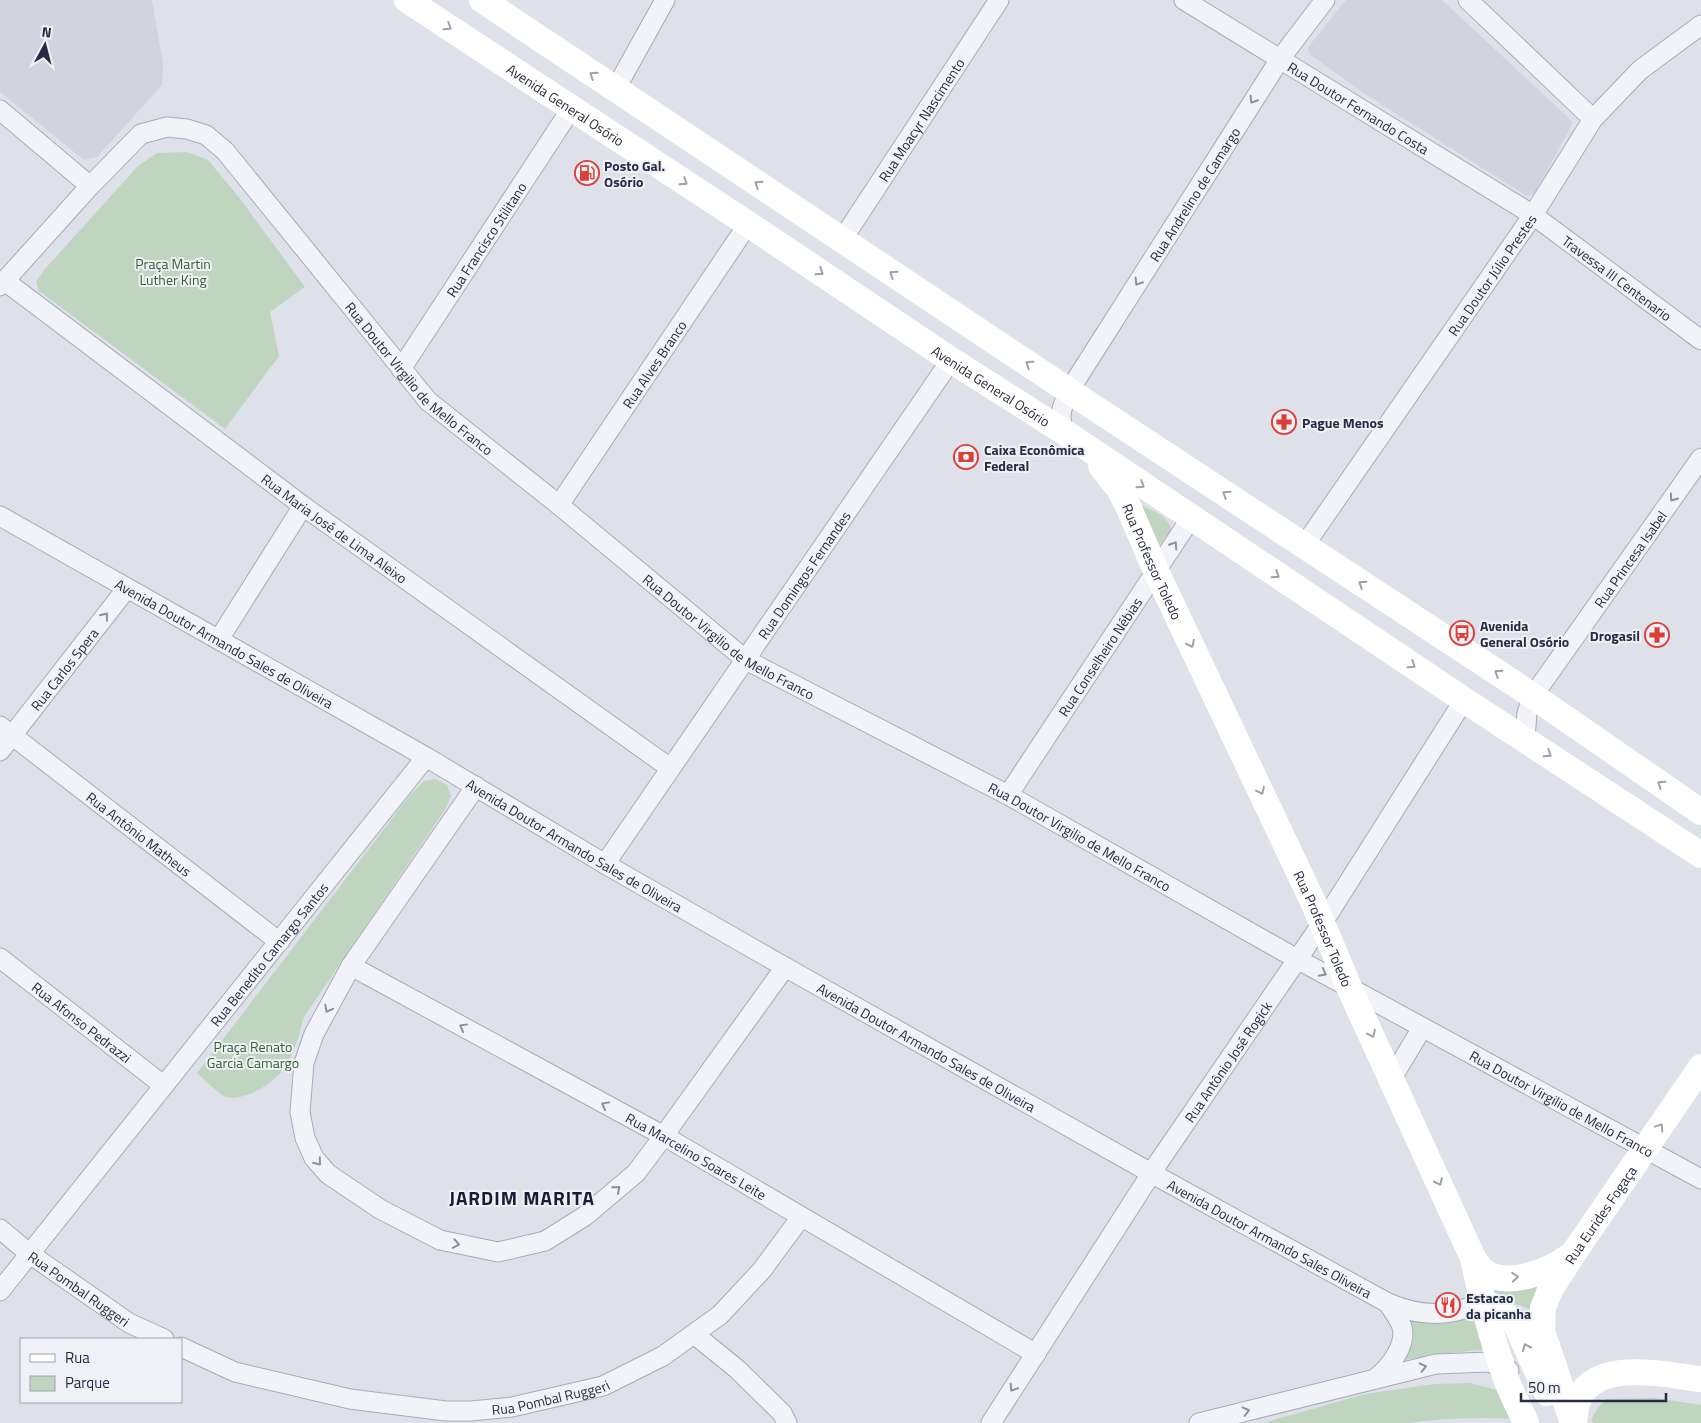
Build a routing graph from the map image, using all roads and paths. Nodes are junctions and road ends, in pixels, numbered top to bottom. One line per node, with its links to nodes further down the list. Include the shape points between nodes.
1 (407, 0): 11 (main road, Avenida General Osório, one-way to 11)
2 (482, 0): 10 (main road, one-way to 2)
3 (665, 0): 10 (street)
4 (999, 0): 17 (street, Rua Moacyr Nascimento)
5 (1184, 0): 9 (street, Rua Doutor Fernando Costa)
6 (1325, 0): 9 (street, Rua Andrelino de Camargo)
7 (1468, 0): 13 (street)
8 (1701, 25): 13 (street, Rua Doutor Júlio Prestes, via 1640,70)
9 (1280, 59): 15 (street, Rua Doutor Fernando Costa); 22 (street, Rua Andrelino de Camargo, one-way to 22)
10 (615, 90): 17 (main road, one-way to 10)
11 (571, 109): 16 (main road, Avenida General Osório, one-way to 16); 21 (street, Rua Francisco Stilitano)
12 (0, 110): 14 (street)
13 (1593, 119): 15 (street, Rua Doutor Júlio Prestes)
14 (90, 186): 18 (street); 21 (street, Rua Doutor Virgilio de Mello Franco, via 141,134 168,127 206,135 224,150)
15 (1533, 215): 19 (street, Travessa III Centenario); 30 (street, Rua Doutor Júlio Prestes)
16 (748, 224): 20 (main road, Avenida General Osório, one-way to 20); 26 (street, Rua Alves Branco)
17 (842, 240): 22 (main road, one-way to 17)
18 (2, 284): 27 (street, Rua Maria José de Lima Aleixo)
19 (1701, 340)
20 (951, 360): 23 (main road, Avenida General Osório); 34 (street, Rua Domingos Fernandes)
21 (401, 369): 26 (street, Rua Doutor Virgilio de Mello Franco, via 428,401)
22 (1069, 391): 23 (street, Rua Andrelino de Camargo, via 1061,414); 30 (main road, one-way to 22)
23 (1064, 432): 24 (main road, Avenida General Osório)
24 (1086, 448): 29 (main road, Avenida General Osório, one-way to 29); 31 (main road, Rua Professor Toledo, via 1119,489)
25 (1701, 458): 35 (street, Rua Princesa Isabel, one-way to 35)
26 (559, 505): 34 (street, Rua Doutor Virgilio de Mello Franco)
27 (303, 506): 33 (street); 41 (street, Rua Maria José de Lima Aleixo)
28 (0, 516): 32 (street, Avenida Doutor Armando Sales de Oliveira)
29 (1191, 518): 31 (street, Rua Conselheiro Nébias, one-way to 29); 36 (main road, Avenida General Osório, one-way to 36)
30 (1304, 546): 35 (main road, one-way to 30)
31 (1156, 571): 43 (street, Rua Conselheiro Nébias); 47 (main road, Rua Professor Toledo, one-way to 47)
32 (127, 588): 33 (street, Avenida Doutor Armando Sales de Oliveira); 37 (street, Rua Carlos Spera, one-way to 32)
33 (219, 640): 40 (street, Avenida Doutor Armando Sales de Oliveira)
34 (746, 660): 41 (street, Rua Domingos Fernandes); 43 (street, Rua Doutor Virgilio de Mello Franco)
35 (1533, 696): 38 (street, Rua Princesa Isabel, via 1527,713); 44 (main road, one-way to 35)
36 (1464, 700): 38 (main road, Avenida General Osório); 47 (street, Rua Antônio José Rogick)
37 (6, 731): 39 (street, Rua Carlos Spera); 48 (street, Rua Antônio Matheus)
38 (1526, 739): 45 (main road, Avenida General Osório, one-way to 45)
39 (0, 751)
40 (426, 757): 42 (street, Avenida Doutor Armando Sales de Oliveira); 48 (street, Rua Benedito Camargo Santos)
41 (670, 768): 46 (street, Rua Domingos Fernandes)
42 (476, 786): 46 (street, Avenida Doutor Armando Sales de Oliveira); 51 (street)
43 (1008, 795): 50 (street, Rua Doutor Virgilio de Mello Franco)
44 (1701, 812)
45 (1701, 855)
46 (605, 864): 52 (street, Avenida Doutor Armando Sales de Oliveira)
47 (1322, 922): 50 (street, Rua Antônio José Rogick); 53 (main road, Rua Professor Toledo)
48 (280, 941): 57 (street, Rua Benedito Camargo Santos)
49 (0, 958): 57 (street, Rua Afonso Pedrazzi)
50 (1297, 959): 53 (street, Rua Doutor Virgilio de Mello Franco, one-way to 53); 60 (street, Rua Antônio José Rogick)
51 (351, 966): 58 (street, Rua Marcelino Soares Leite, one-way to 51); 58 (street, one-way to 58, via 314,1034 304,1063 300,1112 305,1138 314,1158 328,1174 380,1209 440,1240 498,1252 545,1241 585,1216 636,1172)
52 (785, 967): 58 (street); 60 (street, Avenida Doutor Armando Sales de Oliveira)
53 (1349, 986): 54 (street, Rua Doutor Virgilio de Mello Franco); 56 (main road, Rua Professor Toledo, one-way to 56)
54 (1422, 1028): 56 (street); 59 (street, Rua Doutor Virgilio de Mello Franco)
55 (1701, 1067): 59 (main road, Rua Eurides Fogaça, one-way to 55)
56 (1392, 1078): 66 (main road, Rua Professor Toledo, one-way to 66)
57 (163, 1085): 64 (street, Rua Benedito Camargo Santos)
58 (664, 1136): 62 (street, Rua Marcelino Soares Leite)
59 (1645, 1149): 61 (street, Rua Doutor Virgilio de Mello Franco); 65 (main road, Rua Eurides Fogaça)
60 (1151, 1174): 68 (street, Avenida Doutor Armando Sales Oliveira); 73 (street, Rua Antônio José Rogick)
61 (1701, 1178)
62 (801, 1217): 70 (street, Rua Pombal Ruggeri, via 762,1270 720,1315); 73 (street, Rua Marcelino Soares Leite)
63 (0, 1229): 64 (street, Rua Pombal Ruggeri)
64 (30, 1254): 67 (street, Rua Benedito Camargo Santos); 71 (street, Rua Pombal Ruggeri, via 129,1323)
65 (1573, 1254): 66 (main road, one-way to 65, via 1482,1270 1492,1276 1517,1278 1546,1270); 84 (main road, Rua Eurides Fogaça, via 1550,1290 1543,1308 1542,1331)
66 (1473, 1258): 69 (main road, Rua Professor Toledo)
67 (0, 1291)
68 (1388, 1303): 69 (street, Avenida Doutor Armando Sales Oliveira, via 1405,1310 1436,1314); 75 (street, via 1403,1334 1389,1366)
69 (1483, 1305): 74 (main road, Rua Professor Toledo); 83 (main road, one-way to 69, via 1515,1322 1493,1306)
70 (694, 1334): 77 (street, Rua Pombal Ruggeri, via 663,1356 603,1386); 78 (street, via 737,1369 782,1413)
71 (162, 1338)
72 (182, 1347): 77 (street, Rua Pombal Ruggeri, via 235,1372 350,1399)
73 (1036, 1354): 79 (street, Rua Antônio José Rogick, one-way to 79)
74 (1505, 1369): 75 (street, one-way to 74, via 1436,1364 1472,1362 1495,1371); 81 (main road, Rua Professor Toledo); 82 (main road, via 1528,1392)
75 (1376, 1378): 80 (street, one-way to 75)
76 (1701, 1379): 84 (main road, via 1642,1372 1611,1374 1588,1386 1576,1406)
77 (471, 1417)
78 (787, 1423)
79 (991, 1423)
80 (1199, 1423)
81 (1526, 1423)
82 (1544, 1423)
83 (1560, 1423)
84 (1574, 1423)

